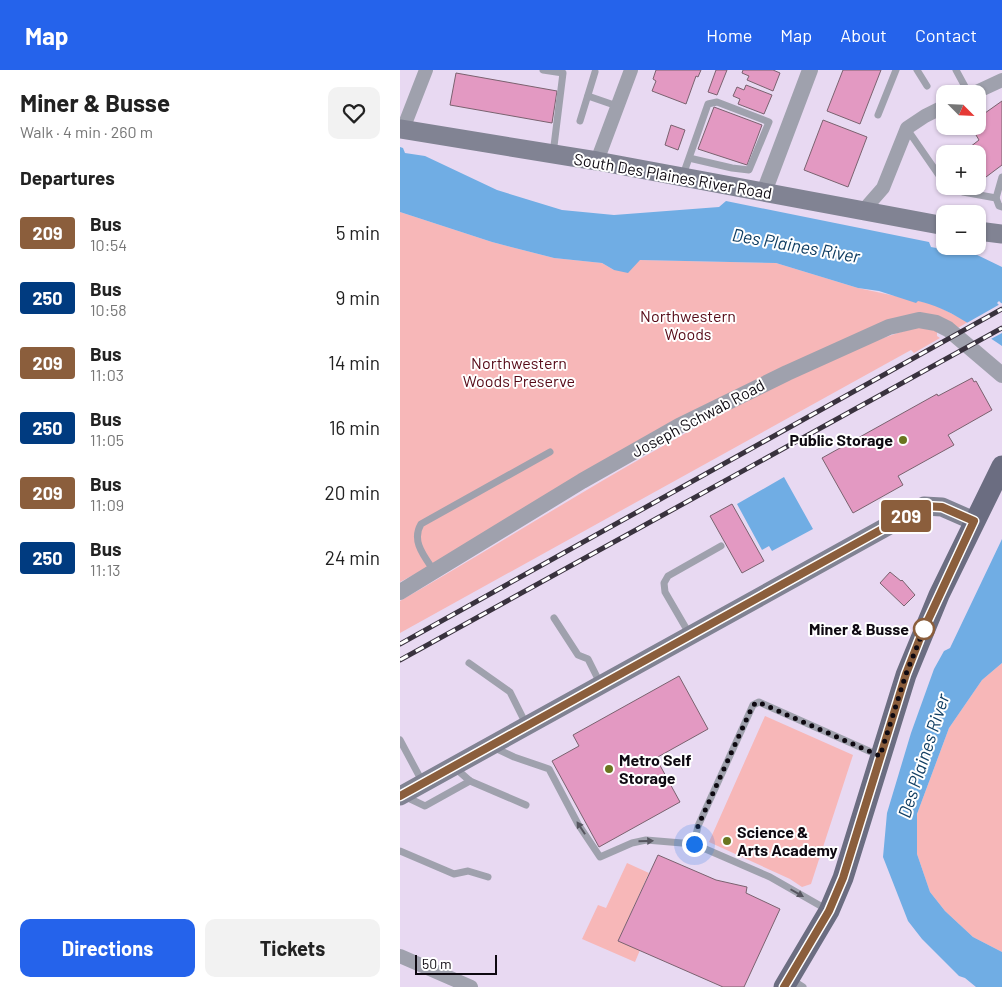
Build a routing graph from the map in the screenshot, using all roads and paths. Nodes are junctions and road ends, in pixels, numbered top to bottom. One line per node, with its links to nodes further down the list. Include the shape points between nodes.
1 (543, 70): 20 (lane, via 563,74)
2 (631, 70): 14 (street)
3 (810, 70): 27 (street)
4 (896, 70): 16 (lane)
5 (917, 70): 11 (lane)
6 (956, 70): 10 (lane)
7 (424, 71): 19 (street)
8 (595, 72): 13 (lane)
9 (1002, 80): 12 (street)
10 (965, 85)
11 (927, 86)
12 (986, 87)
13 (588, 96): 14 (lane); 17 (lane)
14 (617, 106): 22 (street)
15 (936, 110): 18 (street)
16 (878, 115)
17 (580, 121)
18 (907, 128): 23 (lane); 26 (street)
19 (402, 129): 20 (main road, South Des Plaines River Road)
20 (552, 154): 22 (main road, South Des Plaines River Road)
21 (689, 158): 21 (lane, via 708,104 717,102 769,122 749,170); 24 (lane)
22 (597, 161): 24 (main road, South Des Plaines River Road)
23 (936, 171)
24 (682, 177): 27 (main road, South Des Plaines River Road)
25 (1002, 177): 29 (lane)
26 (882, 188): 31 (street); 32 (street)
27 (764, 192): 31 (main road, South Des Plaines River Road)
28 (980, 195): 29 (lane)
29 (996, 198): 30 (lane)
30 (1002, 207)
31 (862, 212): 32 (main road, South Des Plaines River Road)
32 (886, 216): 33 (main road, South Des Plaines River Road)
33 (936, 224)
34 (1002, 375): 39 (street, Joseph Schwab Road, via 936,323 919,320 889,327 679,426)
35 (550, 452): 39 (lane, via 421,524 417,542)
36 (1002, 466): 37 (main road)
37 (974, 521): 42 (main road, via 942,507 924,506); 48 (main road, via 922,633)
38 (721, 546): 42 (lane, via 668,576 664,582 665,592)
39 (434, 571): 40 (street, Joseph Schwab Road)
40 (400, 592)
41 (554, 618): 44 (lane, via 578,655 588,659)
42 (690, 636): 44 (main road)
43 (469, 663): 45 (lane, via 510,692)
44 (601, 685): 45 (main road)
45 (527, 726): 47 (main road)
46 (400, 740): 51 (lane)
47 (491, 746): 49 (main road); 54 (lane, via 549,769 600,857 625,845 646,840)
48 (880, 756): 54 (lane, via 758,702 753,705 698,826); 57 (main road, via 843,878)
49 (454, 766): 50 (lane); 51 (main road)
50 (470, 781): 52 (lane, via 425,806); 53 (lane)
51 (424, 783): 52 (main road)
52 (401, 796)
53 (526, 806)
54 (694, 844): 57 (lane, one-way to 57, via 770,877)
55 (400, 851): 56 (lane, via 454,874 468,871)
56 (488, 877)
57 (829, 911): 59 (main road)
58 (400, 956): 60 (street)
59 (792, 984)
60 (471, 987)

